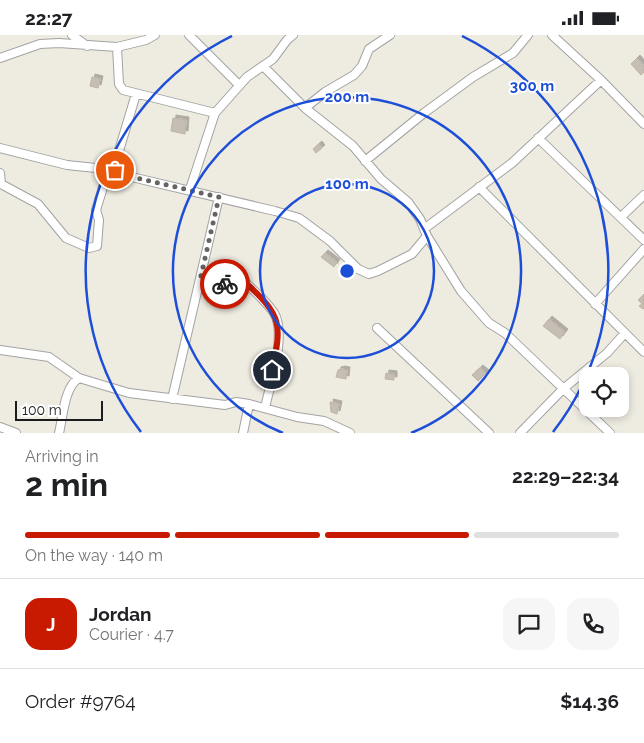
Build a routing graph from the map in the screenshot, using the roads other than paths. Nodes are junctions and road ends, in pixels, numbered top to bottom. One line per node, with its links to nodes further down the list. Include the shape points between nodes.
1 (72, 35): 8 (street)
2 (155, 35): 9 (street)
3 (189, 35): 13 (street)
4 (293, 35): 11 (street)
5 (390, 35): 15 (street, via 370,49 354,75)
6 (528, 35): 20 (street, via 513,53 424,113)
7 (552, 35): 12 (street)
8 (89, 47): 9 (street); 10 (street, via 50,43)
9 (117, 47): 14 (street, via 119,83 123,90)
10 (0, 58)
11 (263, 66): 13 (street); 15 (street)
12 (601, 80): 17 (street); 18 (street)
13 (239, 85): 16 (street)
14 (136, 94): 16 (street); 21 (street)
15 (305, 108): 20 (street, via 353,146)
16 (215, 113): 24 (street)
17 (644, 124)
18 (538, 138): 23 (street, via 512,163); 27 (street)
19 (0, 148): 21 (street, via 67,165)
20 (364, 161): 28 (street, via 408,203 420,219)
21 (115, 170): 22 (street, via 104,184 96,210 99,220 97,246 89,249 66,238 38,204 1,185); 24 (street, via 119,174)
22 (0, 173)
23 (479, 187): 28 (street); 32 (street)
24 (190, 189): 26 (street)
25 (644, 195): 27 (street)
26 (219, 197): 28 (street, via 299,219 330,241 358,269 369,273 412,254); 31 (street)
27 (621, 217): 29 (street)
28 (425, 233): 38 (street, via 461,291 478,311 489,323 506,333)
29 (644, 240)
30 (644, 249): 32 (street)
31 (200, 280): 39 (street); 41 (street, via 247,284 274,313 279,328 278,345)
32 (595, 303): 34 (street)
33 (377, 328): 47 (street)
34 (624, 333): 36 (street); 38 (street, via 607,353)
35 (0, 350): 37 (street, via 48,357)
36 (644, 352)
37 (78, 378): 39 (street, via 129,393); 44 (street, via 69,389)
38 (563, 389): 48 (street); 49 (street)
39 (172, 399): 40 (street, via 225,405 236,402)
40 (249, 404): 41 (street); 45 (street)
41 (265, 408): 46 (street, via 324,421)
42 (0, 427): 43 (street)
43 (16, 433)
44 (60, 433)
45 (243, 433)
46 (350, 433)
47 (489, 433)
48 (520, 433)
49 (610, 433)

